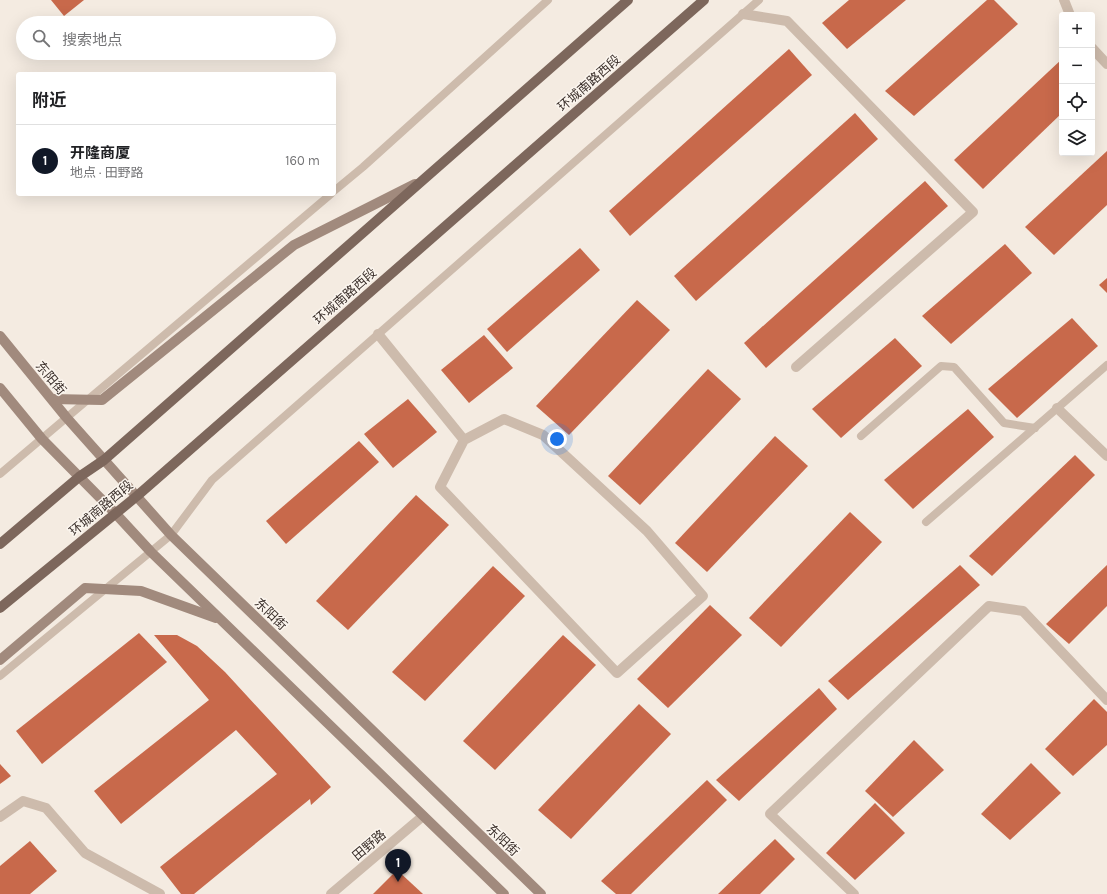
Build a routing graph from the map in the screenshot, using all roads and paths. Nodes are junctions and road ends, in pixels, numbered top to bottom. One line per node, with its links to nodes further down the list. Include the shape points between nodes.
1 (548, 0): 11 (lane)
2 (628, 0): 10 (main road)
3 (704, 0): 30 (main road, 环城南路西段)
4 (759, 0): 7 (lane)
5 (1064, 0): 6 (street)
6 (1069, 12)
7 (743, 14): 13 (lane); 16 (street, via 787,21 973,212)
8 (1095, 51): 9 (street)
9 (1107, 64)
10 (421, 182): 19 (main road, via 294,245 102,400); 27 (main road)
11 (336, 189)
12 (329, 196): 19 (lane)
13 (378, 334): 25 (street); 33 (lane, via 212,480)
14 (0, 336): 18 (main road, 东阳街)
15 (1107, 365): 20 (lane)
16 (796, 367)
17 (0, 388): 24 (main road)
18 (52, 399): 19 (main road); 21 (main road, 东阳街)
19 (87, 399): 21 (lane)
20 (1057, 408): 22 (lane); 26 (street)
21 (66, 417): 24 (lane); 27 (main road, 东阳街)
22 (1035, 428): 23 (lane, via 1004,423 954,367 941,366); 32 (lane)
23 (861, 436)
24 (42, 439): 28 (lane); 29 (main road)
25 (464, 440): 25 (street, via 440,487 617,673 703,596 647,530 544,435 504,419)
26 (1107, 456)
27 (104, 460): 29 (main road); 30 (main road, 东阳街)
28 (0, 474)
29 (79, 477): 31 (main road); 34 (main road)
30 (137, 496): 31 (main road, 环城南路西段); 33 (main road, 东阳街)
31 (115, 513): 35 (main road); 37 (main road, 环城南路西段)
32 (926, 522)
33 (171, 535): 35 (lane); 47 (main road, 东阳街)
34 (0, 544)
35 (151, 552): 36 (lane); 38 (main road)
36 (106, 589): 38 (main road, via 141,591); 39 (main road, via 85,588); 40 (lane)
37 (0, 608)
38 (220, 619): 42 (main road)
39 (0, 660)
40 (0, 676)
41 (1107, 700): 48 (street, via 1023,611 990,606 770,814)
42 (423, 816): 45 (street, 田野路); 46 (main road)
43 (0, 817): 44 (street, via 23,802 46,808 85,853)
44 (160, 894)
45 (331, 894)
46 (504, 894)
47 (541, 894)
48 (854, 894)

